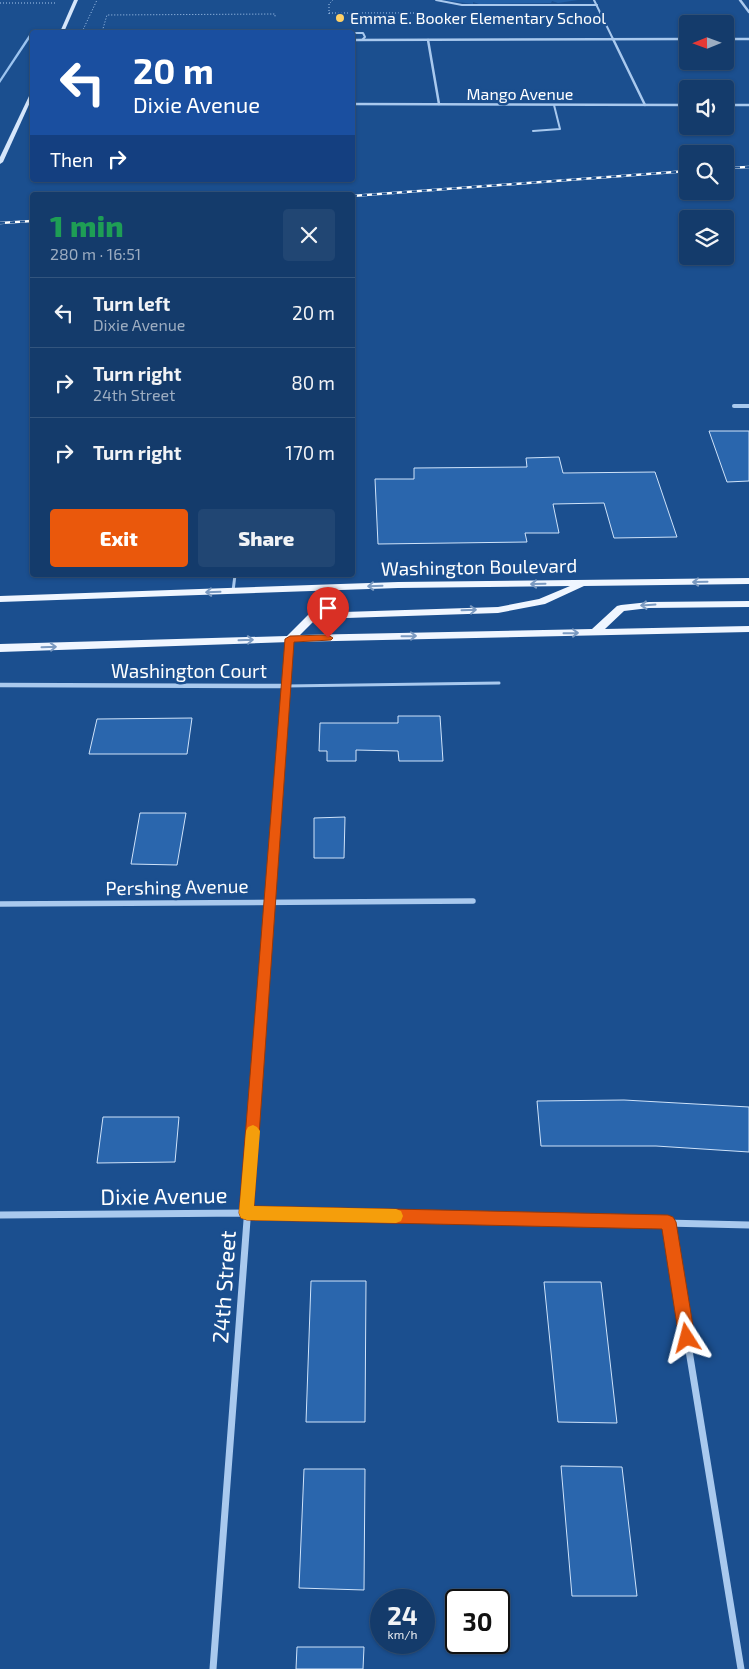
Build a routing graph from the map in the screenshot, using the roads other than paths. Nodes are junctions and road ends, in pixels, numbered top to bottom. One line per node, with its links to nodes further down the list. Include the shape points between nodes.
1 (436, 0): 5 (lane, via 462,5)
2 (594, 0): 5 (lane)
3 (740, 0): 6 (street)
4 (76, 1): 7 (street)
5 (597, 5): 9 (lane)
6 (749, 12)
7 (63, 30)
8 (355, 33): 14 (lane, via 363,33 365,37)
9 (613, 39): 10 (street); 15 (street); 19 (street)
10 (679, 39)
11 (734, 39): 12 (street)
12 (749, 39)
13 (355, 40): 14 (street)
14 (362, 40): 15 (street)
15 (428, 40): 17 (street)
16 (355, 104): 17 (street, Mango Avenue)
17 (439, 104): 23 (street, Mango Avenue)
18 (30, 105): 25 (street)
19 (645, 105): 20 (street, Mango Avenue); 23 (street, Mango Avenue)
20 (679, 105)
21 (734, 105): 22 (street)
22 (749, 105)
23 (554, 106): 24 (lane, via 560,129)
24 (533, 131)
25 (0, 162)
26 (734, 406): 27 (street)
27 (749, 406)
28 (235, 577): 31 (lane)
29 (749, 581): 30 (main road, Washington Boulevard, one-way to 30)
30 (584, 583): 31 (main road, Washington Boulevard, one-way to 31); 36 (main road, one-way to 30, via 313,616 498,610 541,602)
31 (233, 591): 32 (main road, Washington Boulevard, one-way to 32)
32 (0, 598)
33 (749, 604): 35 (main road, one-way to 35, via 621,608)
34 (749, 629): 35 (main road)
35 (595, 632): 36 (main road, one-way to 35)
36 (290, 639): 37 (main road, one-way to 36); 40 (street, 24th Street)
37 (0, 648)
38 (499, 683): 40 (lane, Washington Court)
39 (0, 685): 40 (street, Washington Court)
40 (286, 686): 41 (street, 24th Street)
41 (269, 901): 42 (street, Pershing Avenue); 43 (street, Pershing Avenue); 44 (street, 24th Street)
42 (474, 901)
43 (0, 904)
44 (247, 1213): 45 (street, Dixie Avenue); 46 (street, Dixie Avenue); 48 (street, 24th Street)
45 (0, 1215)
46 (668, 1222): 47 (street, Dixie Avenue); 49 (street)
47 (749, 1225)
48 (213, 1669)
49 (741, 1669)

